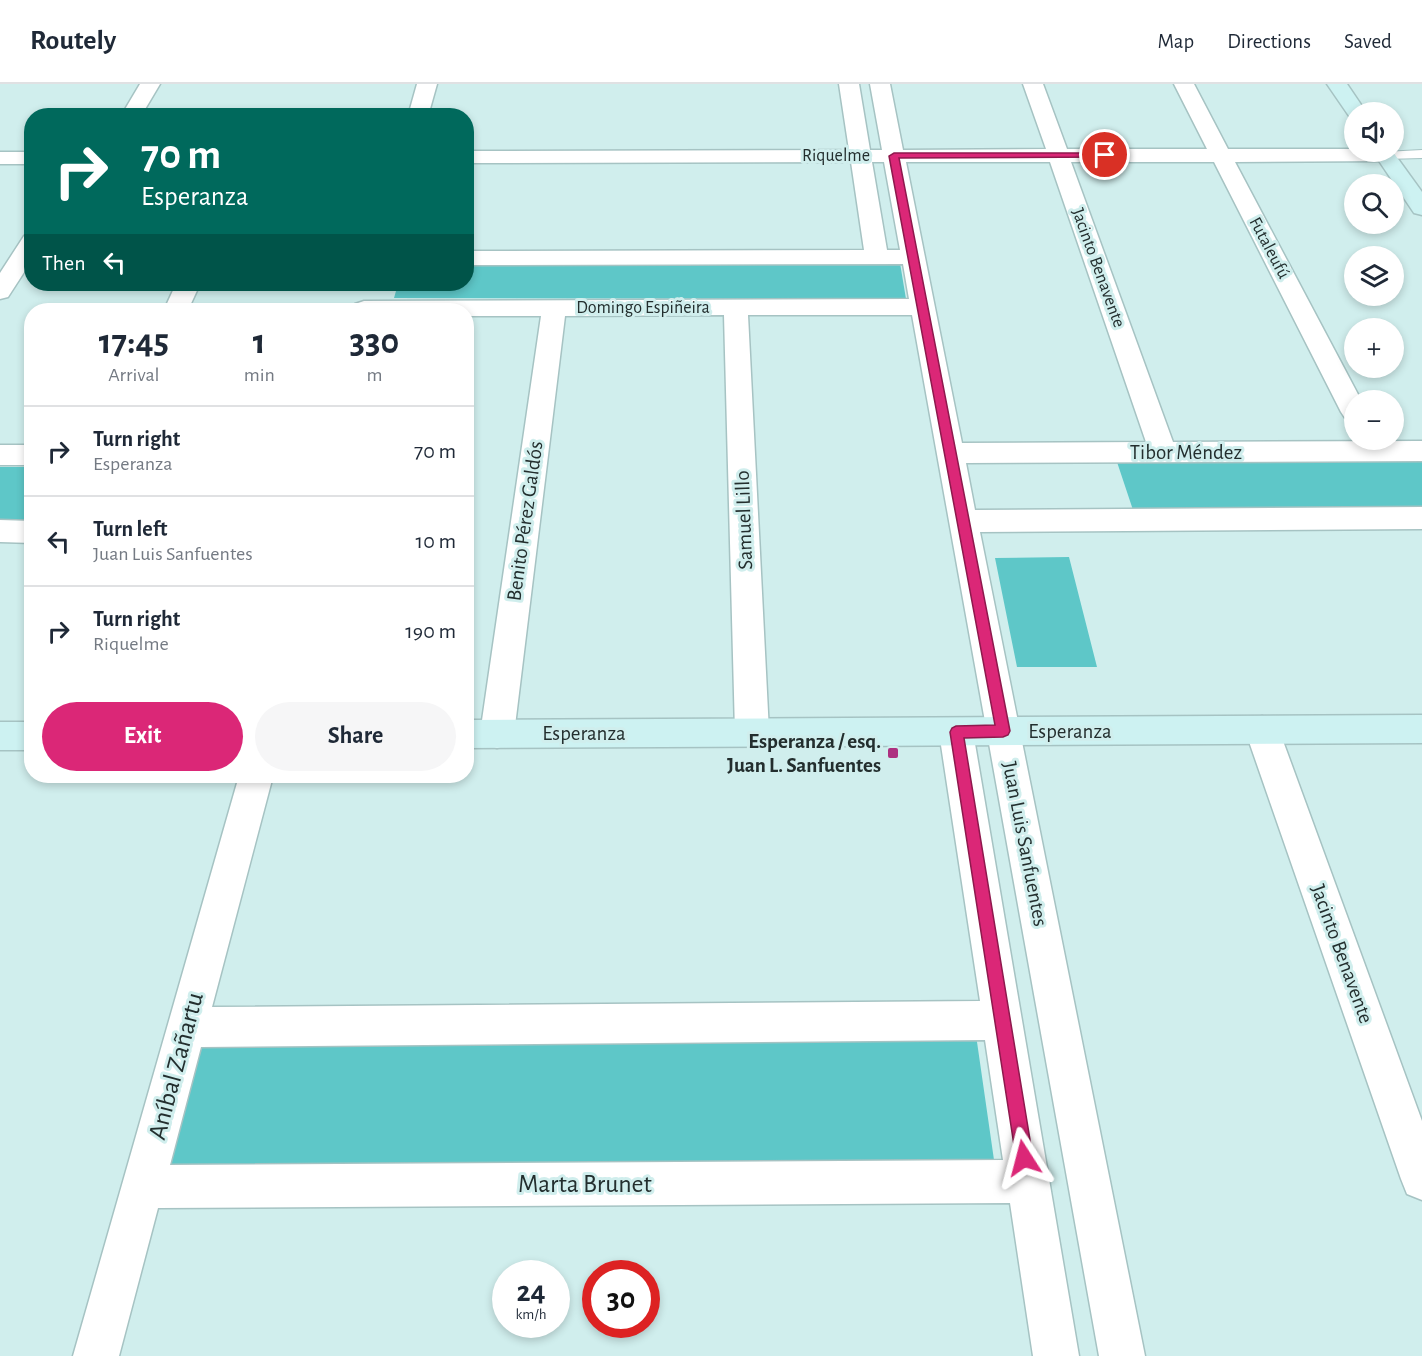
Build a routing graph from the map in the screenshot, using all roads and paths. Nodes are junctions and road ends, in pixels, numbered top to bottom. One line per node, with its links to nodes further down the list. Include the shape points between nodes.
1 (150, 84): 9 (street)
2 (427, 84): 10 (street)
3 (849, 84): 16 (street)
4 (880, 84): 17 (street, Juan Luis Sanfuentes)
5 (1033, 84): 14 (street, Jacinto Benavente)
6 (1184, 84): 15 (street, Futaleufú)
7 (1337, 84): 8 (street)
8 (1349, 102)
9 (136, 108)
10 (420, 108)
11 (1344, 153): 15 (street, Riquelme)
12 (1404, 154): 13 (lane)
13 (1422, 154)
14 (1058, 155): 15 (street, Riquelme); 17 (street, Riquelme); 36 (street, Jacinto Benavente)
15 (1220, 155): 32 (street, Futaleufú)
16 (861, 156): 17 (street, Riquelme); 18 (street, Riquelme); 24 (street)
17 (894, 156): 25 (street, Juan Luis Sanfuentes)
18 (474, 157)
19 (0, 158): 20 (street)
20 (24, 158)
21 (1390, 162): 22 (street)
22 (1422, 208)
23 (24, 254): 27 (street)
24 (877, 257): 25 (street); 26 (street)
25 (913, 257): 28 (street, Juan Luis Sanfuentes)
26 (474, 258)
27 (0, 292)
28 (922, 307): 30 (street, Domingo Espiñeira); 37 (street, Juan Luis Sanfuentes)
29 (554, 308): 30 (street, Domingo Espiñeira); 31 (street, Domingo Espiñeira); 49 (street, Benito Pérez Galdós)
30 (736, 308): 47 (street, Samuel Lillo)
31 (474, 309)
32 (1344, 393)
33 (1344, 446): 36 (street, Tibor Méndez)
34 (1404, 449): 35 (street, Tibor Méndez)
35 (1422, 451)
36 (1163, 452): 37 (street, Tibor Méndez)
37 (950, 453): 41 (street, Juan Luis Sanfuentes)
38 (0, 455): 39 (street)
39 (24, 455)
40 (1422, 518): 41 (street)
41 (963, 521): 46 (street, Juan Luis Sanfuentes)
42 (0, 531): 43 (street)
43 (24, 532)
44 (1422, 729): 45 (street, Esperanza)
45 (1262, 730): 46 (street, Esperanza); 55 (street, Jacinto Benavente)
46 (1003, 731): 48 (street, Esperanza); 60 (street, Juan Luis Sanfuentes)
47 (752, 732): 48 (street, Esperanza); 49 (street, Esperanza)
48 (956, 732): 53 (street)
49 (482, 734)
50 (0, 736): 51 (street)
51 (24, 736)
52 (254, 783): 54 (street, Aníbal Zañartu)
53 (1002, 1020): 54 (street); 56 (street)
54 (187, 1027): 57 (street, Aníbal Zañartu)
55 (1422, 1179)
56 (1028, 1181): 57 (street, Marta Brunet); 59 (street)
57 (143, 1187): 58 (street, Aníbal Zañartu)
58 (96, 1356)
59 (1056, 1356)
60 (1122, 1356)

